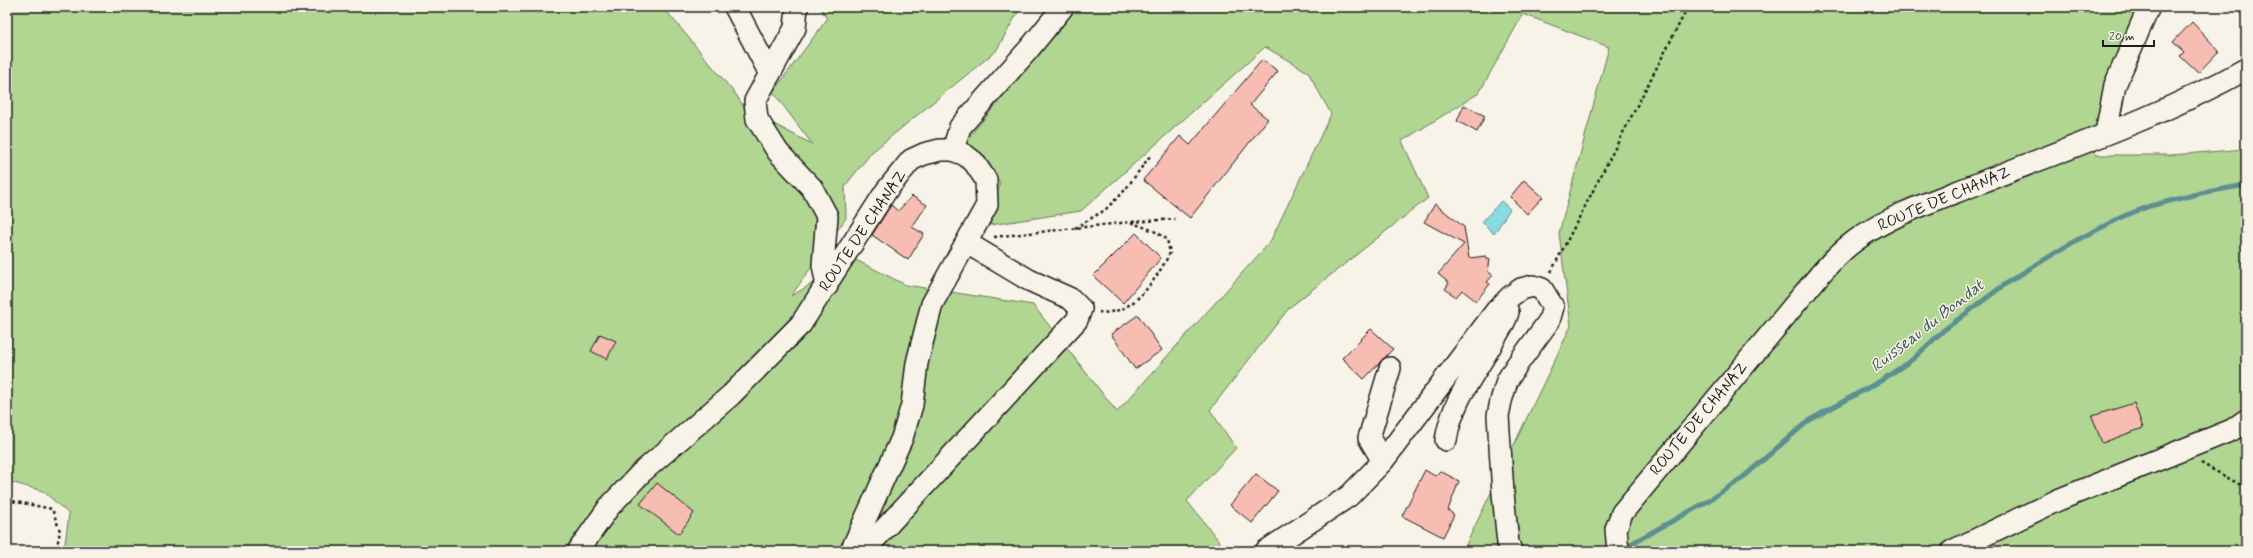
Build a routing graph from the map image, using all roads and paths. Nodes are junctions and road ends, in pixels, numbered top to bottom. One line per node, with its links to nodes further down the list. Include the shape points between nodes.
1 (735, 7): 7 (street)
2 (797, 7): 7 (street, via 795,28)
3 (1063, 7): 9 (street, via 960,127)
4 (1688, 7): 16 (path)
5 (2149, 7): 8 (street, via 2115,86)
6 (2246, 69): 8 (street, ROUTE DE CHANAZ, via 2184,100)
7 (770, 74): 15 (street, via 755,101 757,119 778,152 812,188 826,216 823,265)
8 (2106, 133): 32 (street, ROUTE DE CHANAZ, via 1905,213 1855,240 1815,280 1626,508 1616,529)
9 (953, 150): 14 (street, via 974,162 986,180 987,205); 15 (street, ROUTE DE CHANAZ, via 940,150 911,160 886,191)
10 (1150, 156): 13 (path, via 1126,190 1105,210)
11 (1175, 219): 12 (path)
12 (1130, 222): 13 (path); 18 (path, via 1167,239 1170,253 1152,282 1125,309 1108,313)
13 (1074, 228): 14 (path)
14 (968, 241): 18 (street, via 1029,280 1072,299); 28 (street, via 932,304 917,363 912,405 902,438)
15 (826, 286): 27 (street, ROUTE DE CHANAZ, via 801,324 779,349 628,486)
16 (1542, 289): 17 (street, via 1533,286 1521,289); 31 (street, via 1552,307 1550,321 1507,381 1498,416 1505,524)
17 (1511, 296): 21 (street, via 1507,316 1463,389 1450,419); 23 (street, via 1496,311)
18 (1081, 309): 29 (street, via 1077,320)
19 (1390, 368): 23 (street, via 1370,438)
20 (2246, 420): 22 (street, via 2232,430)
21 (1446, 440)
22 (2173, 455): 24 (path, via 2175,460 2202,463); 33 (street, via 2058,500)
23 (1383, 461): 30 (street, via 1349,496)
24 (2246, 488)
25 (7, 500): 26 (path, via 52,509 60,531)
26 (56, 551)
27 (578, 551)
28 (851, 551)
29 (864, 551)
30 (1266, 551)
31 (1511, 551)
32 (1618, 551)
33 (1952, 551)

